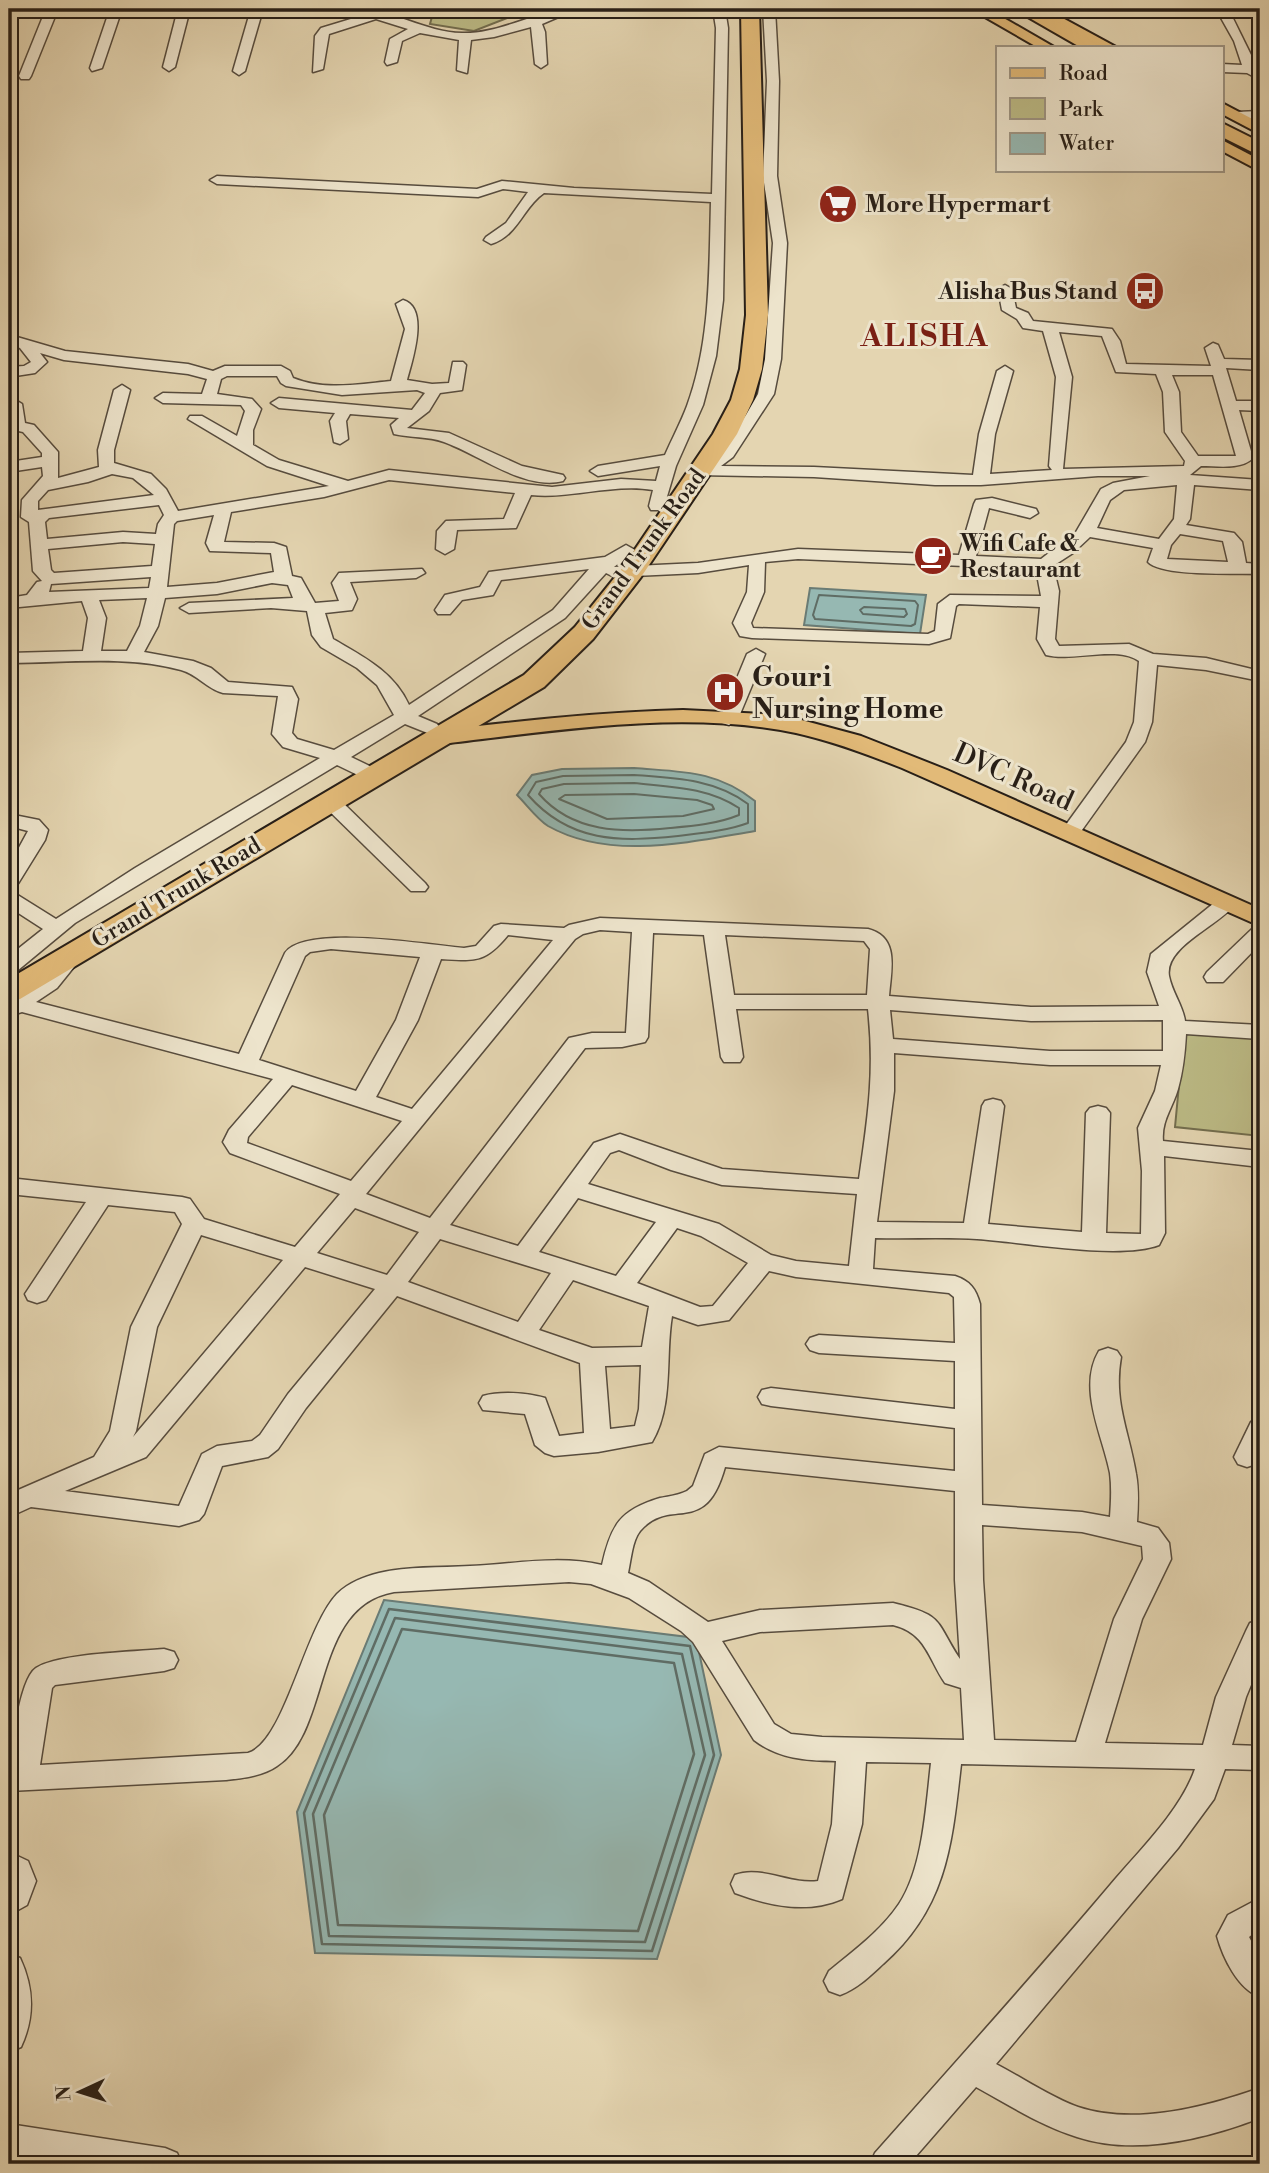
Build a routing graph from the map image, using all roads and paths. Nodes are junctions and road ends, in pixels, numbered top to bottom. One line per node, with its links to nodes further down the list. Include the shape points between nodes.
1 (52, 9): 34 (street)
2 (116, 9): 28 (street)
3 (184, 9): 27 (street)
4 (257, 9): 32 (street)
5 (359, 9): 17 (street)
6 (393, 9): 17 (street)
7 (571, 9): 18 (street)
8 (719, 9): 45 (street)
9 (737, 9): 93 (highway, Grand Trunk Road, via 741,219 736,355 724,402)
10 (750, 9): 87 (highway, Grand Trunk Road, via 757,253 754,345 742,400)
11 (769, 9): 87 (street, via 773,81 770,176 780,243 773,359 765,394 754,415 727,454)
12 (978, 9): 21 (main road)
13 (1004, 9): 22 (highway)
14 (1023, 9): 23 (highway)
15 (1036, 9): 24 (main road)
16 (1222, 9): 33 (street)
17 (377, 15): 19 (street); 30 (street, via 325,31)
18 (535, 22): 20 (street); 26 (street)
19 (420, 28): 20 (street); 25 (street, via 396,39)
20 (465, 37): 31 (street)
21 (1045, 46)
22 (1071, 46)
23 (1089, 46)
24 (1107, 46)
25 (391, 62)
26 (541, 64)
27 (169, 67)
28 (96, 68)
29 (1224, 68): 33 (street)
30 (317, 69)
31 (463, 70)
32 (239, 71)
33 (1255, 72)
34 (25, 76)
35 (1227, 114): 36 (street); 37 (main road); 39 (highway)
36 (1260, 115)
37 (1260, 129)
38 (1224, 130): 41 (highway)
39 (1260, 139)
40 (1224, 146): 42 (main road)
41 (1260, 150)
42 (1260, 166)
43 (217, 180): 44 (street, via 478,193 498,185)
44 (540, 190): 45 (street); 46 (street, via 529,197 511,226)
45 (718, 198): 77 (street, via 716,300 708,356 695,405)
46 (491, 240)
47 (1005, 289): 50 (street, via 1009,310 1023,316 1028,325)
48 (403, 304): 60 (street, via 412,329)
49 (9, 326): 51 (street, via 10,340)
50 (1050, 328): 56 (street, via 1107,332 1119,368); 82 (street, via 1064,377)
51 (27, 347): 52 (street); 58 (street, via 40,362 36,368); 59 (street)
52 (9, 351)
53 (1217, 361): 55 (street); 56 (street); 68 (street)
54 (458, 365): 61 (street, via 457,387)
55 (1260, 365)
56 (1162, 370): 80 (street, via 1171,393 1172,432)
57 (1005, 371): 86 (street, via 987,435)
58 (9, 372)
59 (215, 376): 60 (street, via 225,371 274,370 295,384 352,391); 64 (street)
60 (398, 385): 61 (street)
61 (431, 388): 71 (street, via 431,399)
62 (122, 390): 84 (street, via 106,450)
63 (163, 398): 64 (street)
64 (207, 399): 76 (street, via 247,401 251,406)
65 (9, 401): 74 (street, via 14,404)
66 (279, 403): 67 (street)
67 (303, 405): 70 (street); 73 (street)
68 (1229, 405): 69 (street); 78 (street, via 1245,454)
69 (1260, 406)
70 (345, 408): 71 (street); 75 (street, via 338,421)
71 (415, 415): 77 (street, via 399,425 400,431 447,438 544,478)
72 (196, 419): 76 (street)
73 (294, 420)
74 (13, 424): 79 (street, via 41,440)
75 (340, 439)
76 (245, 447): 91 (street, via 291,470)
77 (671, 459): 93 (street)
78 (1242, 460): 80 (street); 81 (street)
79 (51, 461): 83 (street); 89 (street)
80 (1192, 461): 85 (street, via 1188,471)
81 (1260, 462)
82 (1057, 466): 85 (street); 86 (street)
83 (9, 467)
84 (110, 469): 89 (street, via 82,480); 94 (street, via 146,476)
85 (1098, 471): 86 (street)
86 (982, 474): 87 (street, via 935,480 814,472)
87 (700, 475): 108 (highway, Grand Trunk Road)
88 (1186, 481): 90 (street); 100 (street, via 1182,519); 101 (street, via 1143,481 1114,488 1105,494)
89 (47, 485): 97 (street, via 30,499)
90 (1260, 485)
91 (346, 486): 92 (street, via 389,475); 95 (street)
92 (526, 488): 93 (street, via 563,492 637,482); 105 (street, via 510,524 452,525 446,531)
93 (660, 497): 108 (highway, Grand Trunk Road)
94 (164, 499): 97 (street); 98 (street)
95 (224, 508): 98 (street); 115 (street, via 216,547 274,548 279,551)
96 (1030, 513): 107 (street, via 992,503 982,505)
97 (34, 517): 99 (street); 103 (street)
98 (171, 517): 102 (street)
99 (9, 520)
100 (1176, 528): 104 (street); 110 (street, via 1228,537)
101 (1086, 531): 104 (street); 109 (street)
102 (163, 539): 103 (street, via 123,537); 112 (street)
103 (40, 545): 114 (street)
104 (1163, 545): 110 (street, via 1157,557 1161,564)
105 (445, 549)
106 (756, 558): 107 (street, via 798,554); 108 (street, via 698,568); 119 (street, via 757,587 742,623 746,632 752,633 929,639 944,634 947,604 956,599)
107 (967, 559): 109 (street)
108 (619, 564): 123 (street, via 495,576 487,591 452,597); 130 (street, via 550,621); 132 (highway, Grand Trunk Road, via 584,633 554,665 517,692)
109 (1044, 564): 119 (street)
110 (1238, 568): 111 (street)
111 (1260, 569)
112 (161, 571): 114 (street); 116 (street)
113 (416, 573): 121 (street, via 345,578 341,583 346,606)
114 (46, 578): 118 (street)
115 (284, 578): 116 (street); 121 (street, via 295,582)
116 (159, 592): 117 (street); 126 (street, via 142,644)
117 (88, 594): 118 (street); 125 (street, via 97,618)
118 (37, 598): 120 (street)
119 (1048, 601): 128 (street, via 1046,639 1052,651 1125,649)
120 (9, 603)
121 (309, 606): 122 (street); 130 (street, via 327,643 382,677 394,690)
122 (189, 608)
123 (443, 610)
124 (756, 654): 131 (street)
125 (91, 656): 126 (street); 127 (street)
126 (133, 656): 133 (street, via 186,665 223,687 285,691 289,699 282,734 290,743)
127 (9, 658)
128 (1148, 659): 129 (street); 136 (street, via 1143,722 1135,742)
129 (1260, 676)
130 (404, 716): 132 (street); 133 (street)
131 (729, 719): 132 (main road, DVC Road); 136 (main road, DVC Road, via 765,721 852,743)
132 (435, 732): 133 (highway, Grand Trunk Road)
133 (356, 767): 134 (highway, Grand Trunk Road); 143 (street, via 142,872); 148 (highway, Grand Trunk Road)
134 (330, 801): 138 (street); 151 (highway, Grand Trunk Road, via 76,952)
135 (9, 820): 137 (street, via 33,824 38,830)
136 (1070, 833): 140 (main road, DVC Road)
137 (9, 882)
138 (418, 887)
139 (9, 898): 143 (street)
140 (1226, 903): 141 (main road, DVC Road); 153 (street, via 1162,954 1156,964)
141 (1260, 918)
142 (643, 926): 144 (street); 146 (street, via 587,925); 173 (street, via 637,1037 577,1043)
143 (56, 928): 148 (street)
144 (714, 930): 150 (street); 152 (street, via 868,935 881,948)
145 (1260, 932): 149 (street)
146 (568, 935): 147 (street, via 507,929 483,951); 163 (street)
147 (433, 951): 158 (street, via 331,943 304,947 296,953); 160 (street, via 407,1020)
148 (9, 969)
149 (1215, 977)
150 (724, 1002): 152 (street); 156 (street)
151 (12, 1003): 158 (street)
152 (878, 1003): 153 (street); 155 (street)
153 (1174, 1020): 154 (street); 157 (street)
154 (1260, 1032)
155 (883, 1045): 157 (street, via 1050,1058); 167 (street, via 883,1091)
156 (732, 1057)
157 (1174, 1058): 164 (street, via 1150,1129)
158 (246, 1063): 159 (street)
159 (288, 1076): 160 (street); 169 (street, via 237,1135 238,1148)
160 (363, 1099): 163 (street)
161 (993, 1106): 175 (street)
162 (1098, 1113): 176 (street)
163 (417, 1118): 169 (street)
164 (1153, 1147): 165 (street); 176 (street, via 1150,1239)
165 (1260, 1158)
166 (9, 1186): 170 (street)
167 (869, 1187): 168 (street, via 722,1177 620,1142 602,1148); 174 (street)
168 (573, 1188): 171 (street); 178 (street)
169 (352, 1194): 173 (street); 177 (street)
170 (102, 1196): 172 (street, via 182,1205); 184 (street)
171 (673, 1217): 179 (street, via 710,1230); 183 (street)
172 (194, 1224): 177 (street); 198 (street, via 144,1327 123,1431)
173 (435, 1229): 178 (street); 182 (street)
174 (864, 1230): 175 (street); 181 (street)
175 (975, 1231): 176 (street)
176 (1094, 1241)
177 (302, 1256): 182 (street); 198 (street, via 137,1450)
178 (523, 1256): 180 (street)
179 (762, 1261): 181 (street); 185 (street, via 720,1314 698,1316)
180 (567, 1269): 183 (street); 186 (street)
181 (860, 1276): 188 (street, via 956,1285 968,1304)
182 (392, 1285): 186 (street); 200 (street, via 259,1450 217,1456 211,1461 189,1513)
183 (621, 1286): 185 (street)
184 (37, 1294)
185 (662, 1303): 189 (street)
186 (525, 1332): 190 (street)
187 (819, 1343): 188 (street)
188 (968, 1353): 194 (street)
189 (654, 1356): 190 (street); 196 (street, via 648,1429 633,1438)
190 (592, 1357): 196 (street)
191 (1108, 1357): 202 (street, via 1102,1381 1123,1476)
192 (771, 1397): 194 (street)
193 (492, 1402): 196 (street, via 536,1405 544,1438 554,1446)
194 (968, 1420): 199 (street)
195 (1260, 1429): 197 (street)
196 (598, 1442)
197 (1247, 1457)
198 (103, 1465): 200 (street)
199 (969, 1482): 201 (street); 203 (street, via 719,1457 712,1465 706,1491 698,1498 639,1515 629,1524)
200 (18, 1501)
201 (970, 1514): 202 (street, via 1027,1516); 207 (street)
202 (1123, 1529): 211 (street, via 1148,1535 1155,1543 1157,1559 1128,1619)
203 (613, 1578): 205 (street, via 660,1603); 214 (street, via 569,1571 374,1584 344,1605 310,1673 294,1720 268,1757 226,1768)
204 (1260, 1631): 212 (street, via 1231,1698)
205 (703, 1634): 207 (street, via 760,1621 893,1614 915,1618 930,1629 955,1675); 208 (street, via 764,1732 775,1742)
206 (164, 1660): 214 (street, via 62,1671 41,1679)
207 (975, 1680): 210 (street)
208 (852, 1750): 209 (street); 216 (street, via 847,1824 831,1890 811,1895)
209 (947, 1752): 210 (street); 220 (street, via 935,1841 911,1912)
210 (980, 1753): 211 (street)
211 (1087, 1755): 212 (street)
212 (1214, 1757): 213 (street); 223 (street, via 1203,1790 1167,1839)
213 (1260, 1758)
214 (16, 1779)
215 (9, 1865): 217 (street, via 21,1881)
216 (746, 1884)
217 (9, 1902)
218 (1260, 1912): 221 (street, via 1239,1924 1233,1936 1237,1950)
219 (9, 1968): 222 (street, via 16,2010)
220 (840, 1981)
221 (1260, 1983)
222 (9, 2037)
223 (973, 2068): 224 (street, via 1056,2113 1080,2123 1110,2127 1204,2121); 227 (street)
224 (1260, 2103)
225 (9, 2140): 226 (street)
226 (165, 2164)
227 (887, 2164)

